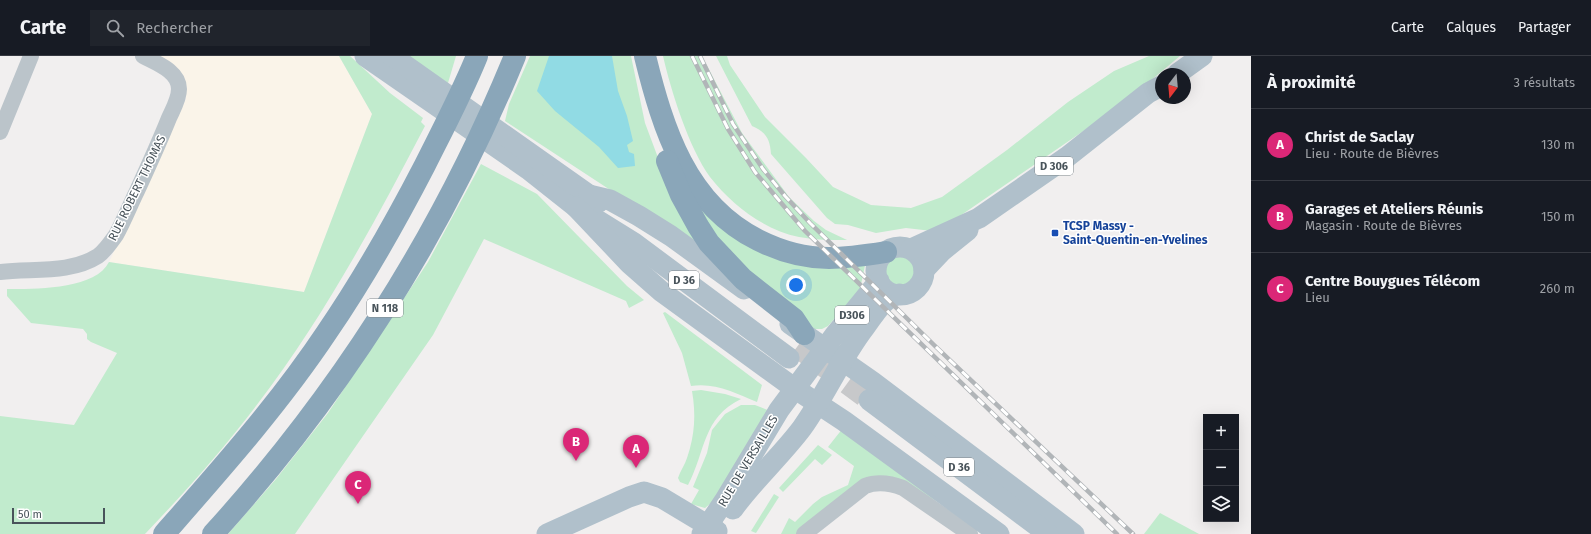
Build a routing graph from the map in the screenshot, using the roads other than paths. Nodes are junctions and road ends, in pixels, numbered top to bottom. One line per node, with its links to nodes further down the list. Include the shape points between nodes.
1 (31, 56): 16 (street)
2 (143, 56): 23 (street, RUE ROBERT THOMAS, via 172,73 179,89 160,142 116,234 99,255 86,262 39,271)
3 (365, 56): 12 (main road)
4 (373, 56): 12 (main road, D 36)
5 (461, 56): 17 (highway, via 437,128)
6 (477, 56): 17 (highway, N 118)
7 (516, 56): 33 (highway, N 118, via 452,193 418,255 368,335 295,438)
8 (636, 56): 26 (highway, via 670,170 698,226 709,243 743,279 794,319)
9 (645, 56): 21 (highway, via 664,122 682,165 704,199 733,225 770,246 811,257 845,258)
10 (1186, 56): 13 (main road)
11 (1202, 56): 14 (main road)
12 (391, 64): 18 (main road, D 36)
13 (1173, 68)
14 (1186, 68)
15 (1155, 88): 19 (main road, D 306, via 1067,157)
16 (0, 132)
17 (440, 135): 32 (highway, N 118, via 372,264 327,333 252,432)
18 (582, 201): 26 (main road, D 36, via 634,243); 26 (main road, D 36, via 610,200 671,236); 29 (main road, D 36, via 630,263 662,292)
19 (979, 218): 20 (main road, D 306); 22 (main road, D 306)
20 (911, 249): 21 (main road, via 896,247); 22 (main road, via 920,257)
21 (886, 252): 24 (main road, via 878,262)
22 (924, 270): 25 (main road, via 922,280 915,289 906,294)
23 (0, 272)
24 (879, 280): 25 (main road, via 887,290); 27 (main road, D306)
25 (899, 294): 28 (main road, RUE DE VERSAILLES, via 884,302 853,342)
26 (797, 346): 27 (main road, D 36)
27 (824, 349): 28 (main road, D 36); 29 (main road, RUE DE VERSAILLES)
28 (843, 361): 30 (main road, RUE DE VERSAILLES); 40 (main road, D 36)
29 (794, 388): 30 (main road, D 36); 31 (main road, RUE DE VERSAILLES, via 725,500)
30 (817, 404): 31 (main road, RUE DE VERSAILLES, via 803,427); 37 (main road, D 36, via 850,425)
31 (713, 531): 34 (main road, via 662,498 644,492)
32 (164, 534)
33 (213, 534)
34 (547, 534)
35 (804, 534): 36 (street, via 865,486 884,482 903,488)
36 (970, 534)
37 (999, 534)
38 (1025, 534): 39 (main road, D 36, via 864,406)
39 (1048, 534)
40 (1074, 534)

